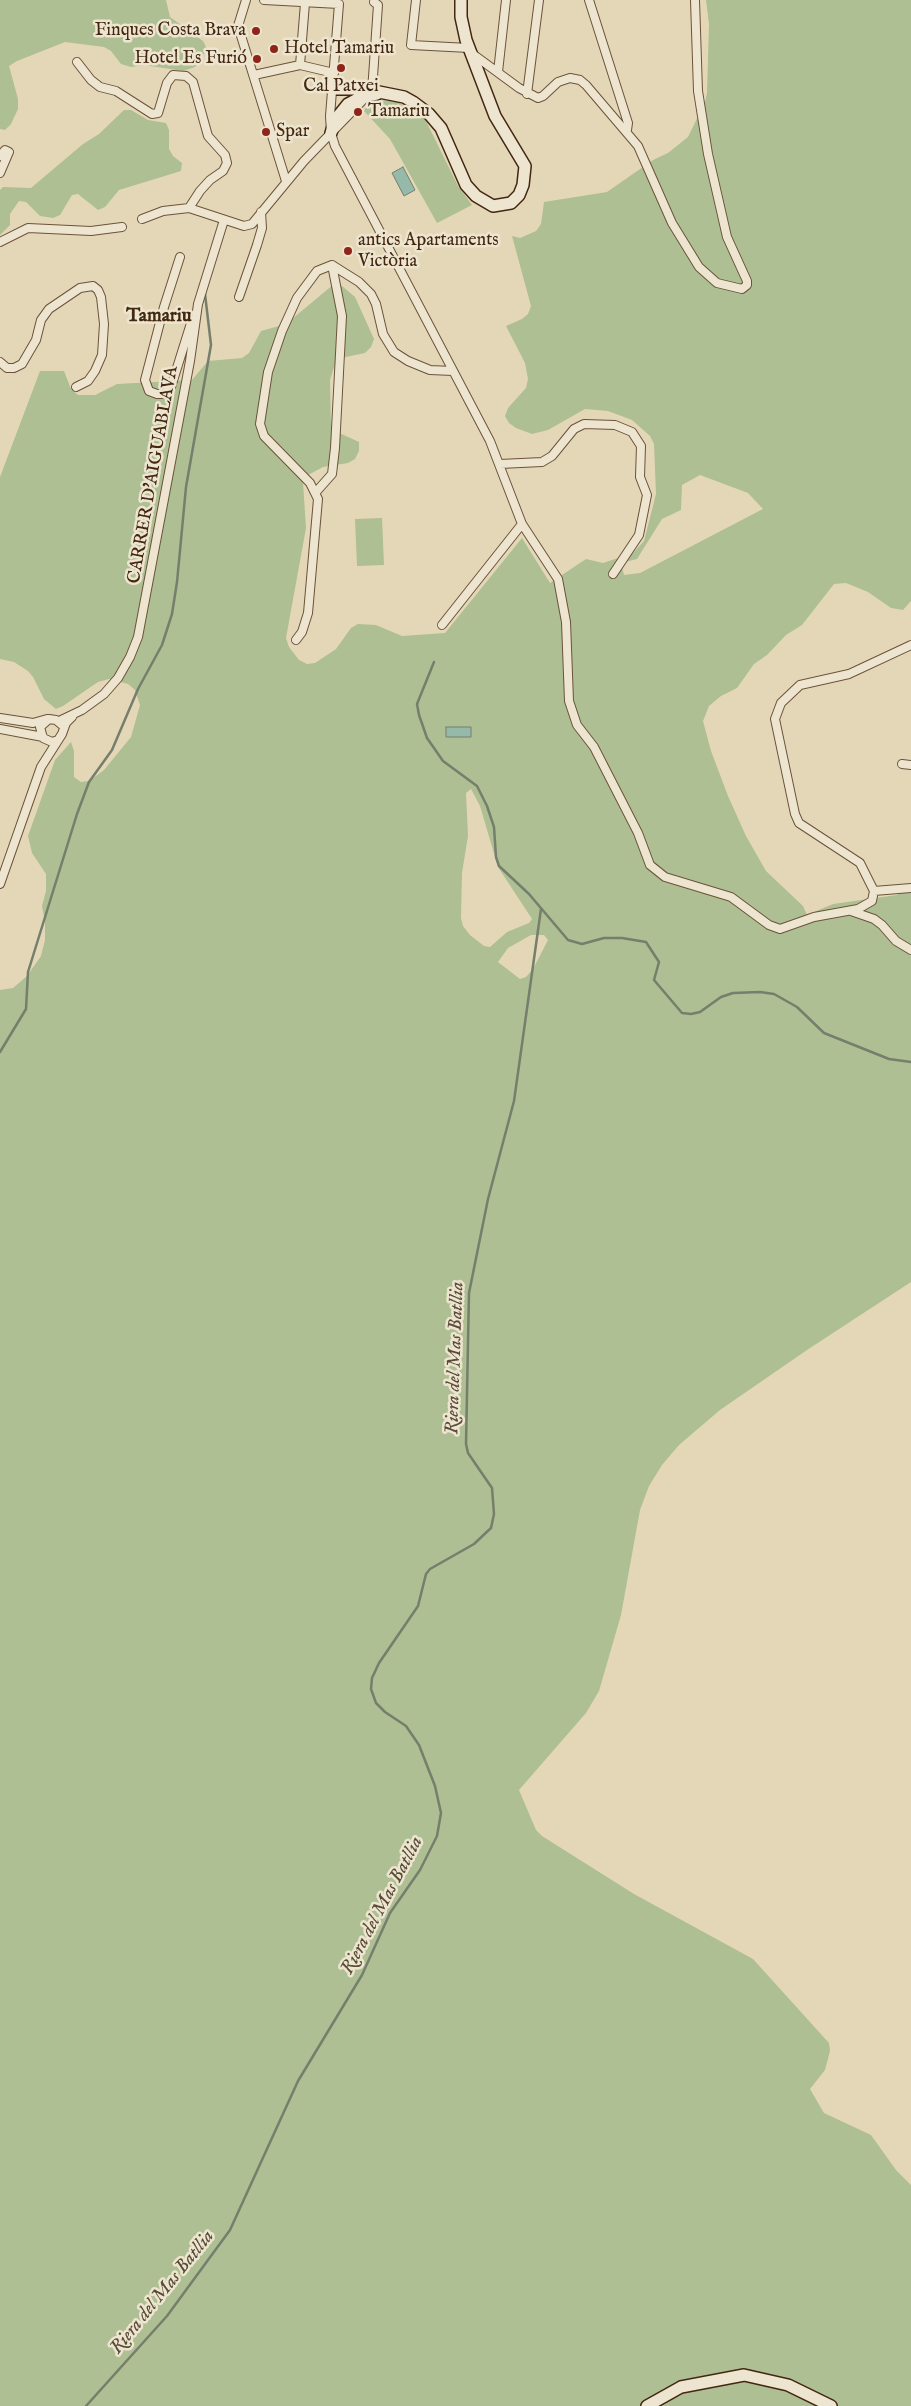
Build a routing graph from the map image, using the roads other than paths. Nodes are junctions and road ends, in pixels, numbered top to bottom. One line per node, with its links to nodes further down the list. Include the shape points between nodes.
1 (246, 0): 16 (street, via 238,26)
2 (264, 0): 10 (street)
3 (416, 0): 11 (street, via 410,45)
4 (461, 0): 11 (street, via 461,17)
5 (506, 0): 15 (street)
6 (539, 0): 19 (street)
7 (589, 0): 20 (street, via 628,123)
8 (695, 0): 20 (street, via 698,91 708,154 727,237 747,286 742,289 717,282 699,267 672,224 638,146)
9 (374, 2): 18 (street, via 378,5)
10 (305, 4): 13 (street); 14 (street, via 339,4)
11 (469, 48): 15 (street); 18 (street, via 495,116 525,166 523,185 511,203 493,206 476,196 466,185 436,121 423,108 404,97)
12 (77, 62): 25 (street, via 95,84 116,91 152,114 158,113 167,83 173,75 186,76 193,82 208,136 226,156 227,163 223,171 200,190)
13 (300, 65): 14 (street); 16 (street)
14 (334, 72): 17 (street)
15 (498, 72): 19 (street)
16 (254, 75): 24 (street)
17 (332, 89): 18 (street, via 353,87); 21 (street)
18 (374, 93): 21 (street, via 354,99 343,108)
19 (527, 94): 20 (street, via 538,98 564,80 580,80)
20 (627, 130)
21 (331, 134): 24 (street); 36 (street)
22 (0, 156): 23 (street, via 5,150 9,152)
23 (0, 173)
24 (286, 181): 26 (street)
25 (189, 208): 27 (street); 28 (street)
26 (261, 212): 28 (street, via 248,226); 33 (street, via 262,228)
27 (142, 218)
28 (224, 220): 34 (street, CARRER D'AIGUABLAVA)
29 (122, 227): 30 (street, via 91,231 38,227)
30 (0, 242)
31 (180, 256): 34 (street, via 145,380 150,391 164,394 170,387)
32 (332, 265): 36 (street, via 371,294 383,334 394,352 408,362 430,370); 39 (street, via 342,316 335,448 332,474); 39 (street, via 316,271 297,298 268,372 260,413 264,436)
33 (238, 297)
34 (198, 304): 45 (street, CARRER D'AIGUABLAVA, via 138,637 118,678 104,694)
35 (0, 362): 37 (street, via 7,368 22,364 49,309 80,288 93,286 101,297 104,324 102,354 88,381)
36 (454, 371): 38 (street)
37 (76, 386)
38 (500, 464): 40 (street); 41 (street, via 542,462 552,456 574,429 584,424 615,425 632,432 641,446 640,476 647,496 639,535)
39 (316, 492): 43 (street, via 308,613)
40 (522, 524): 42 (street); 59 (street, via 552,569 561,589 566,622 569,701 577,725 594,747 638,833 650,865 665,877 731,897 769,925 780,929 814,917)
41 (613, 574)
42 (442, 624)
43 (296, 640)
44 (911, 645): 58 (street, via 849,674 800,685 781,703 774,719 799,823 860,863)
45 (75, 714): 48 (street, CARRER D'AIGUABLAVA); 50 (street, CARRER D'AIGUABLAVA)
46 (0, 718): 47 (street, via 33,723)
47 (48, 719): 48 (street); 51 (street, via 40,727)
48 (59, 721): 50 (street)
49 (0, 729): 51 (street)
50 (63, 731): 52 (street)
51 (43, 738): 52 (street, via 52,742); 55 (street, via 45,753)
52 (58, 740): 55 (street)
53 (902, 764): 54 (street)
54 (911, 765)
55 (41, 767): 56 (street)
56 (0, 884)
57 (911, 888): 58 (street)
58 (874, 891): 59 (street, via 872,901)
59 (850, 911): 60 (street, via 874,919 896,941)
60 (911, 950)
61 (647, 2406): 62 (street, via 681,2387 744,2376 788,2385)
62 (831, 2406)

